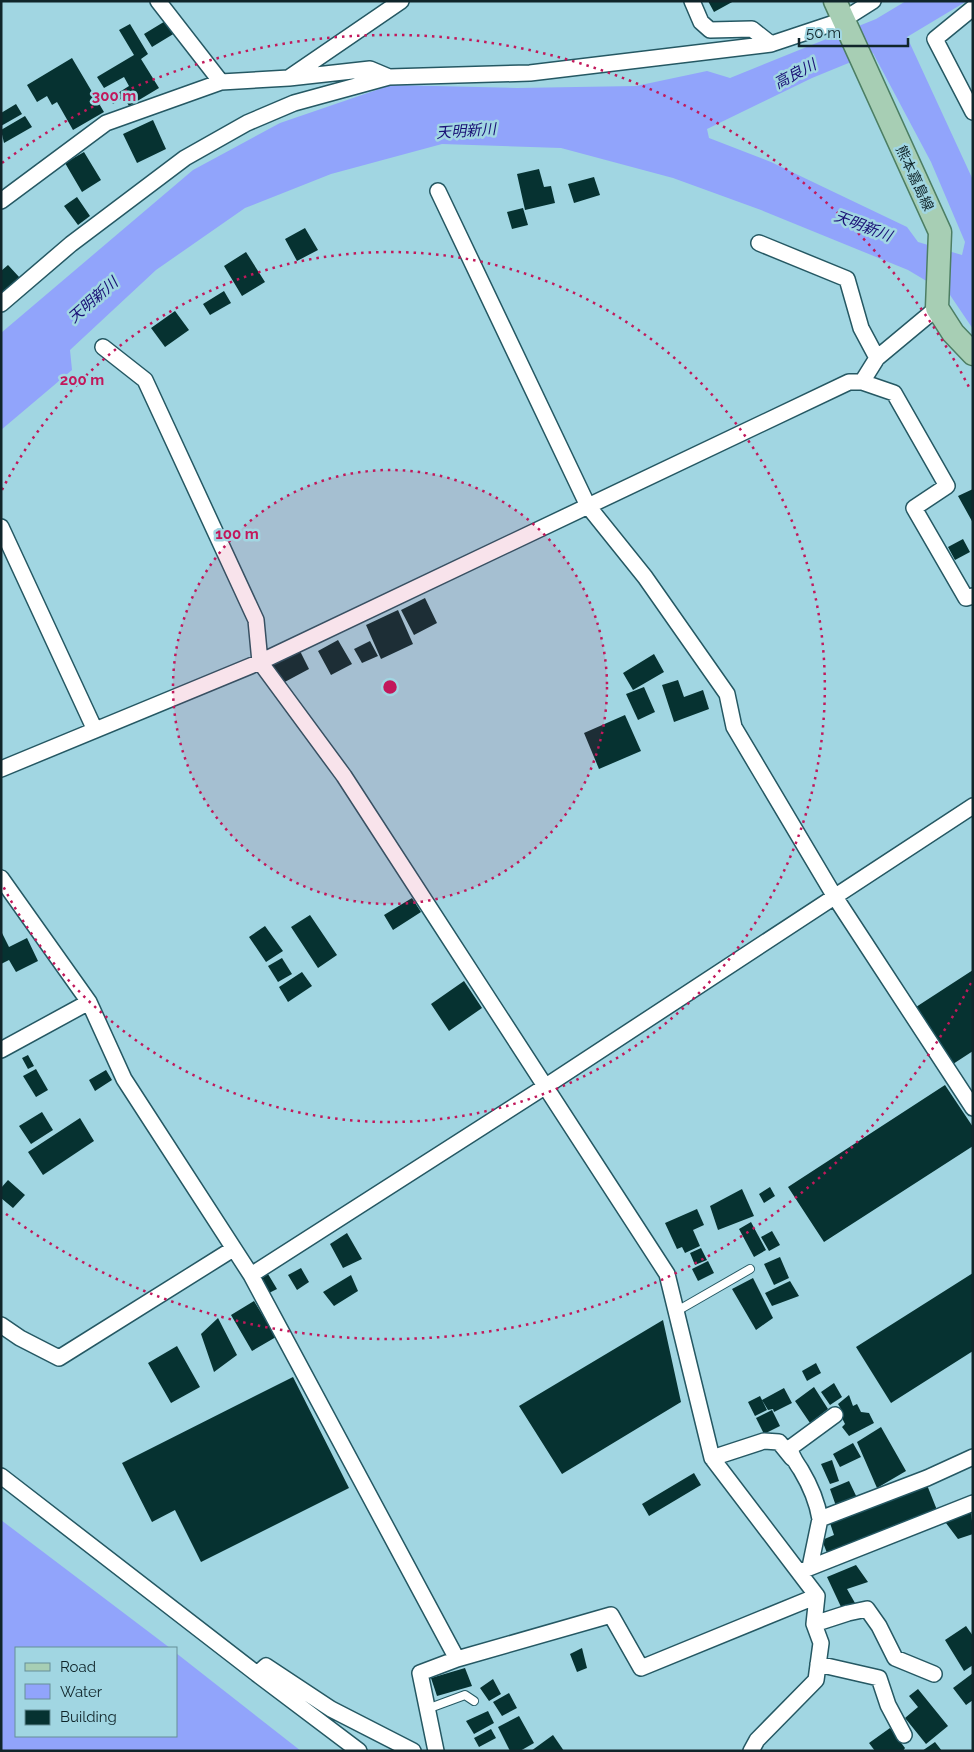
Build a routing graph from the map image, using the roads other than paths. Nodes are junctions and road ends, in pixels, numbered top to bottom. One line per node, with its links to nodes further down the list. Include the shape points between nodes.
1 (158, 1): 10 (street)
2 (401, 1): 9 (street)
3 (692, 1): 7 (street, via 701,22 710,30 752,29)
4 (872, 1): 6 (street)
5 (973, 8): 11 (street, via 935,40)
6 (841, 15): 7 (street); 16 (main road, 熊本嘉島線, via 940,232)
7 (770, 44): 8 (street, via 530,73)
8 (389, 77): 9 (street, via 370,69); 15 (street, via 294,103 247,123 193,154 70,244)
9 (288, 78): 10 (street)
10 (221, 82): 13 (street, via 106,123)
11 (973, 112)
12 (438, 191): 21 (street)
13 (1, 201)
14 (759, 243): 19 (street, via 847,279 861,328)
15 (1, 304)
16 (937, 308): 18 (main road, via 953,333); 19 (street)
17 (103, 347): 24 (street, via 145,380 256,620)
18 (973, 354)
19 (877, 358): 20 (street)
20 (862, 382): 21 (street, via 849,382); 23 (street, via 894,394 947,486 914,508 966,598)
21 (588, 506): 24 (street); 29 (street, via 645,577 727,694 734,727)
22 (1, 527): 25 (street)
23 (973, 596)
24 (260, 662): 25 (street); 32 (street, via 344,776)
25 (95, 730): 26 (street)
26 (1, 769)
27 (973, 806): 29 (street)
28 (1, 878): 30 (street)
29 (835, 896): 32 (street); 33 (street)
30 (89, 1002): 31 (street); 34 (street, via 124,1079)
31 (1, 1050)
32 (546, 1086): 36 (street); 37 (street, via 667,1274)
33 (973, 1108)
34 (233, 1250): 36 (street); 38 (street, via 59,1358)
35 (750, 1269): 37 (lane)
36 (251, 1275): 49 (street)
37 (677, 1311): 41 (street)
38 (1, 1325)
39 (835, 1416): 42 (street, via 790,1448)
40 (973, 1456): 45 (street, via 927,1478)
41 (712, 1458): 42 (street, via 764,1441 778,1442); 46 (street, via 785,1554)
42 (792, 1458): 45 (street, via 818,1504)
43 (1, 1476): 52 (street)
44 (973, 1503): 46 (street)
45 (820, 1519): 46 (street)
46 (805, 1569): 47 (street)
47 (817, 1596): 48 (street); 49 (street, via 641,1668 611,1615)
48 (814, 1624): 50 (street, via 867,1609 895,1658); 51 (street, via 821,1644)
49 (458, 1659): 56 (street, via 420,1673)
50 (902, 1661): 53 (street); 54 (street)
51 (818, 1664): 54 (street); 61 (street, via 816,1680)
52 (257, 1674): 58 (street); 59 (street, via 266,1666 331,1709)
53 (934, 1674)
54 (879, 1678): 57 (street, via 888,1705)
55 (474, 1701): 56 (lane, via 465,1695)
56 (428, 1709): 60 (street)
57 (904, 1735)
58 (359, 1751)
59 (413, 1751)
60 (436, 1751)
61 (750, 1751)

